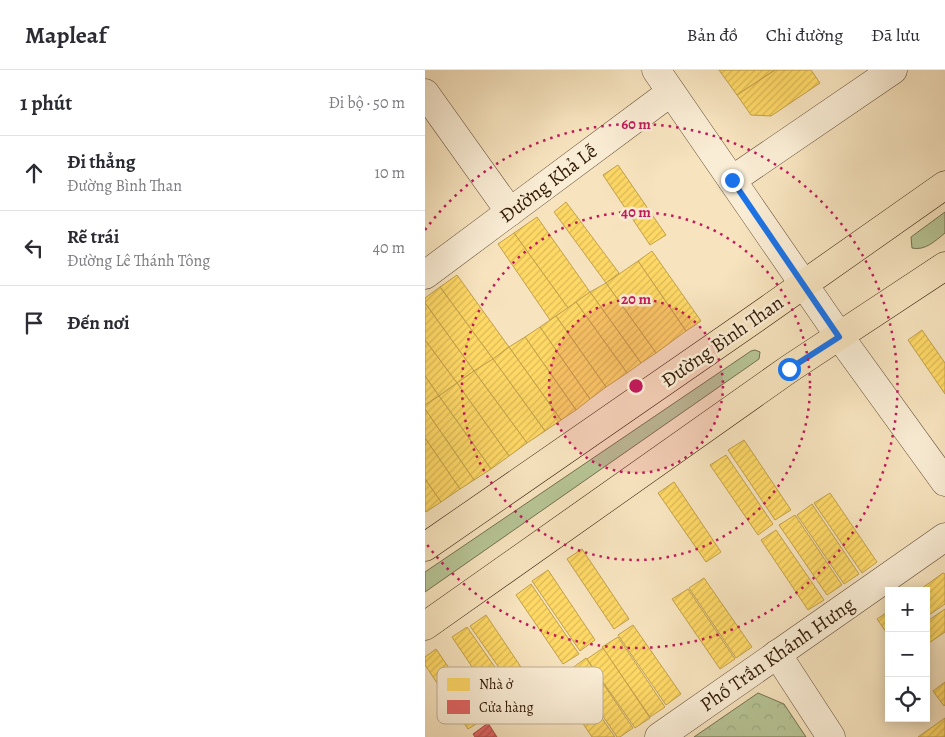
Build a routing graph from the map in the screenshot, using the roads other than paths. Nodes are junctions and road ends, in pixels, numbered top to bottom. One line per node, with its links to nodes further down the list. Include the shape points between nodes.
1 (893, 70): 4 (street)
2 (664, 81): 4 (street); 6 (street, Đường Khả Lễ)
3 (425, 93): 6 (street)
4 (732, 180): 9 (street)
5 (945, 185): 9 (main road, Đường Bình Than)
6 (510, 212): 8 (street, Đường Khả Lễ)
7 (945, 266): 10 (main road)
8 (425, 275)
9 (803, 284): 10 (street); 13 (main road, Đường Bình Than)
10 (839, 337): 11 (street); 14 (main road)
11 (945, 482)
12 (945, 537): 15 (street, Phố Trần Khánh Hưng)
13 (425, 547)
14 (425, 626)
15 (777, 654): 16 (street, Phố Trần Khánh Hưng); 17 (street)
16 (659, 737)
17 (831, 737)

